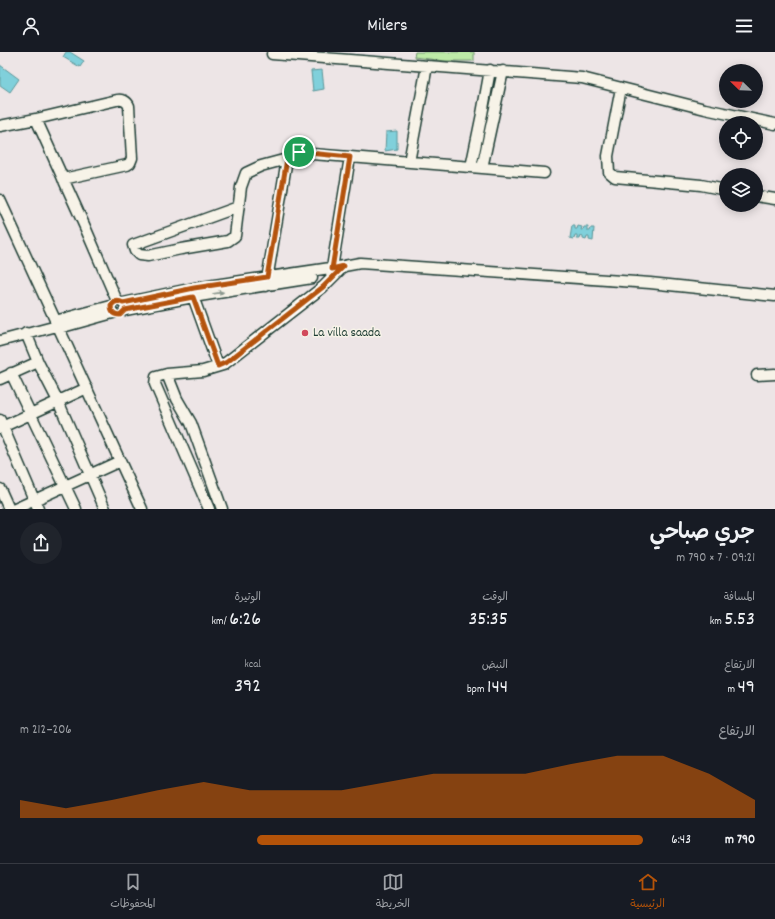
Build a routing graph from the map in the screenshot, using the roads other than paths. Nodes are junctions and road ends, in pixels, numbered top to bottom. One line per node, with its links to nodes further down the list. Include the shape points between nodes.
1 (272, 54): 2 (street)
2 (427, 66): 3 (street); 13 (street)
3 (490, 70): 4 (street); 9 (street)
4 (503, 71): 5 (street, via 582,78); 10 (street)
5 (621, 88): 7 (street); 18 (street, via 608,156 608,172 615,177)
6 (36, 119): 8 (street); 17 (street); 17 (street, via 119,99 128,104 132,158 130,162 127,165)
7 (775, 124)
8 (0, 126)
9 (479, 131): 10 (street); 14 (street)
10 (491, 131): 15 (street)
11 (350, 157): 12 (street, via 299,152); 13 (street); 23 (street)
12 (287, 159): 22 (street, via 246,173); 24 (street)
13 (409, 162): 14 (street)
14 (471, 167): 15 (street)
15 (482, 168): 16 (street)
16 (544, 173)
17 (63, 179): 27 (street)
18 (719, 189)
19 (763, 197): 20 (street)
20 (775, 198)
21 (0, 200): 28 (street)
22 (238, 207): 22 (street, via 235,236 228,241 148,256 139,255 135,251 133,245)
23 (333, 273): 24 (street); 26 (street, via 344,266 360,263 650,283); 32 (street, via 323,287 227,362)
24 (266, 281): 25 (street)
25 (191, 293): 27 (street); 32 (street)
26 (775, 296)
27 (118, 307): 28 (street)
28 (57, 325): 29 (street); 38 (street)
29 (26, 334): 30 (street); 31 (street)
30 (0, 341)
31 (38, 362): 33 (street); 39 (street)
32 (218, 366): 34 (street, via 203,371)
33 (11, 373): 37 (street); 40 (street)
34 (166, 374): 52 (street, via 156,377 155,384); 53 (street, via 194,430)
35 (775, 374): 36 (street)
36 (757, 375)
37 (0, 379)
38 (87, 388): 39 (street); 42 (street)
39 (58, 401): 40 (street); 43 (street)
40 (31, 414): 41 (street); 44 (street)
41 (1, 425): 46 (street)
42 (120, 461): 43 (street); 51 (street)
43 (90, 474): 44 (street); 50 (street)
44 (66, 486): 46 (street); 49 (street)
45 (0, 489): 47 (street)
46 (37, 505): 48 (street)
47 (8, 509)
48 (15, 509)
49 (76, 509)
50 (105, 509)
51 (142, 509)
52 (209, 509)
53 (222, 509)

